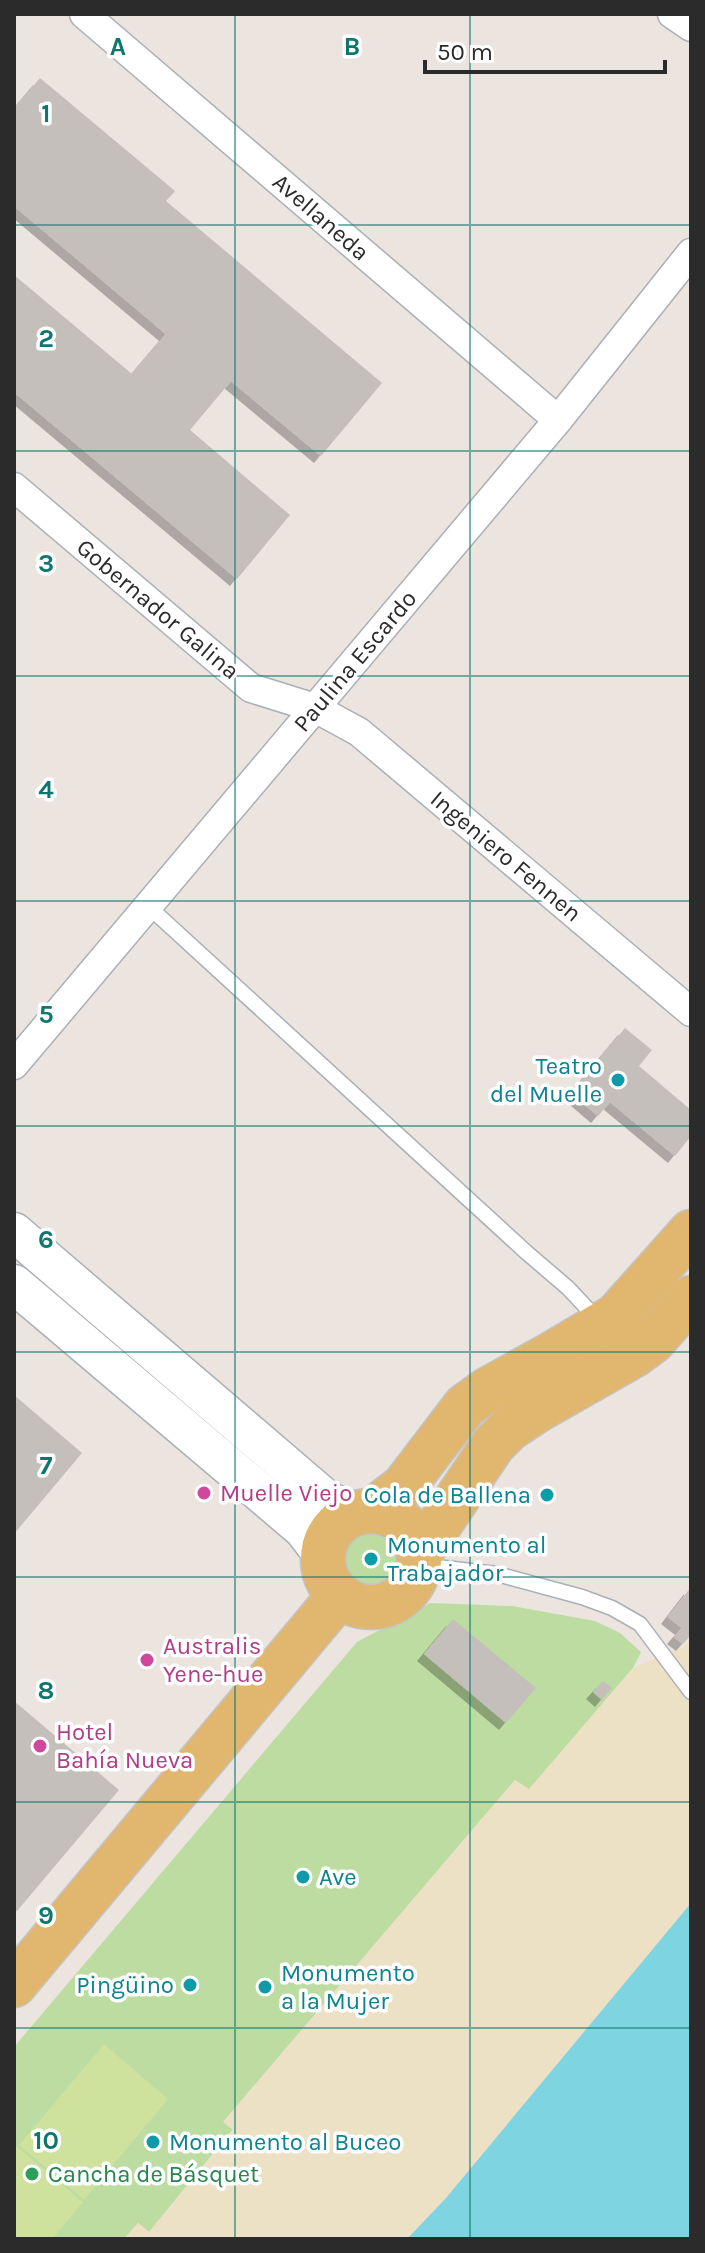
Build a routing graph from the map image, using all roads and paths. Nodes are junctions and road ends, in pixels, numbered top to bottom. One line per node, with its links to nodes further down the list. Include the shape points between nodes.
1 (84, 14): 5 (street, Avellaneda)
2 (672, 14): 3 (street)
3 (691, 27)
4 (691, 253): 5 (street, Paulina Escardo)
5 (558, 420): 7 (street, Paulina Escardo)
6 (14, 487): 7 (street, Gobernador Galina, via 251,688)
7 (315, 708): 8 (street, Paulina Escardo); 9 (street, Ingeniero Fennen, via 359,732)
8 (148, 906): 10 (street, Paulina Escardo); 15 (lane)
9 (691, 1012)
10 (14, 1065)
11 (14, 1232): 16 (main road, via 328,1501)
12 (691, 1232): 15 (main road)
13 (14, 1284): 17 (main road, via 303,1529)
14 (691, 1298): 18 (main road, via 634,1355 510,1428 493,1445)
15 (603, 1325): 16 (main road, via 465,1406 404,1486)
16 (365, 1512): 17 (main road, via 334,1528); 18 (main road, via 399,1519 416,1541)
17 (323, 1555): 19 (main road, via 330,1582)
18 (419, 1560): 19 (main road, via 412,1583 391,1603 362,1606); 20 (lane, via 497,1574 612,1608 640,1624)
19 (340, 1595): 21 (main road)
20 (691, 1692)
21 (14, 1985)

